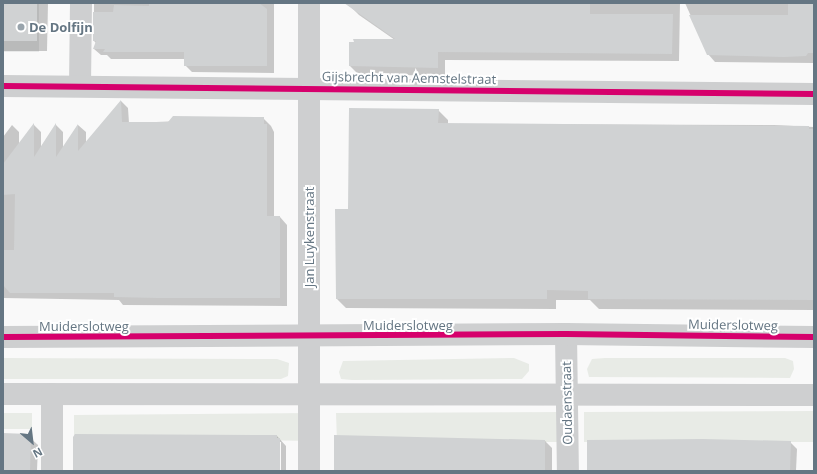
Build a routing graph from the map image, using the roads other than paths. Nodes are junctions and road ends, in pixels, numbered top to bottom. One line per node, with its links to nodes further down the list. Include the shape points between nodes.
1 (81, 3): 3 (street)
2 (309, 3): 5 (street, Jan Luykenstraat)
3 (80, 85): 4 (street, Gijsbrecht van Aemstelstraat); 5 (street, Gijsbrecht van Aemstelstraat)
4 (3, 86)
5 (309, 88): 6 (street, Gijsbrecht van Aemstelstraat); 9 (street, Jan Luykenstraat)
6 (814, 94)
7 (566, 334): 9 (street, Muiderslotweg); 10 (street, Muiderslotweg); 14 (street, Oudaenstraat)
8 (3, 337): 9 (street, Muiderslotweg)
9 (309, 337): 13 (street, Jan Luykenstraat)
10 (814, 337)
11 (3, 394): 12 (street)
12 (52, 394): 13 (street); 16 (street)
13 (310, 394): 14 (street); 17 (street, Jan Luykenstraat)
14 (568, 394): 15 (street); 18 (street, Oudaenstraat)
15 (814, 395)
16 (52, 471)
17 (309, 471)
18 (568, 471)

